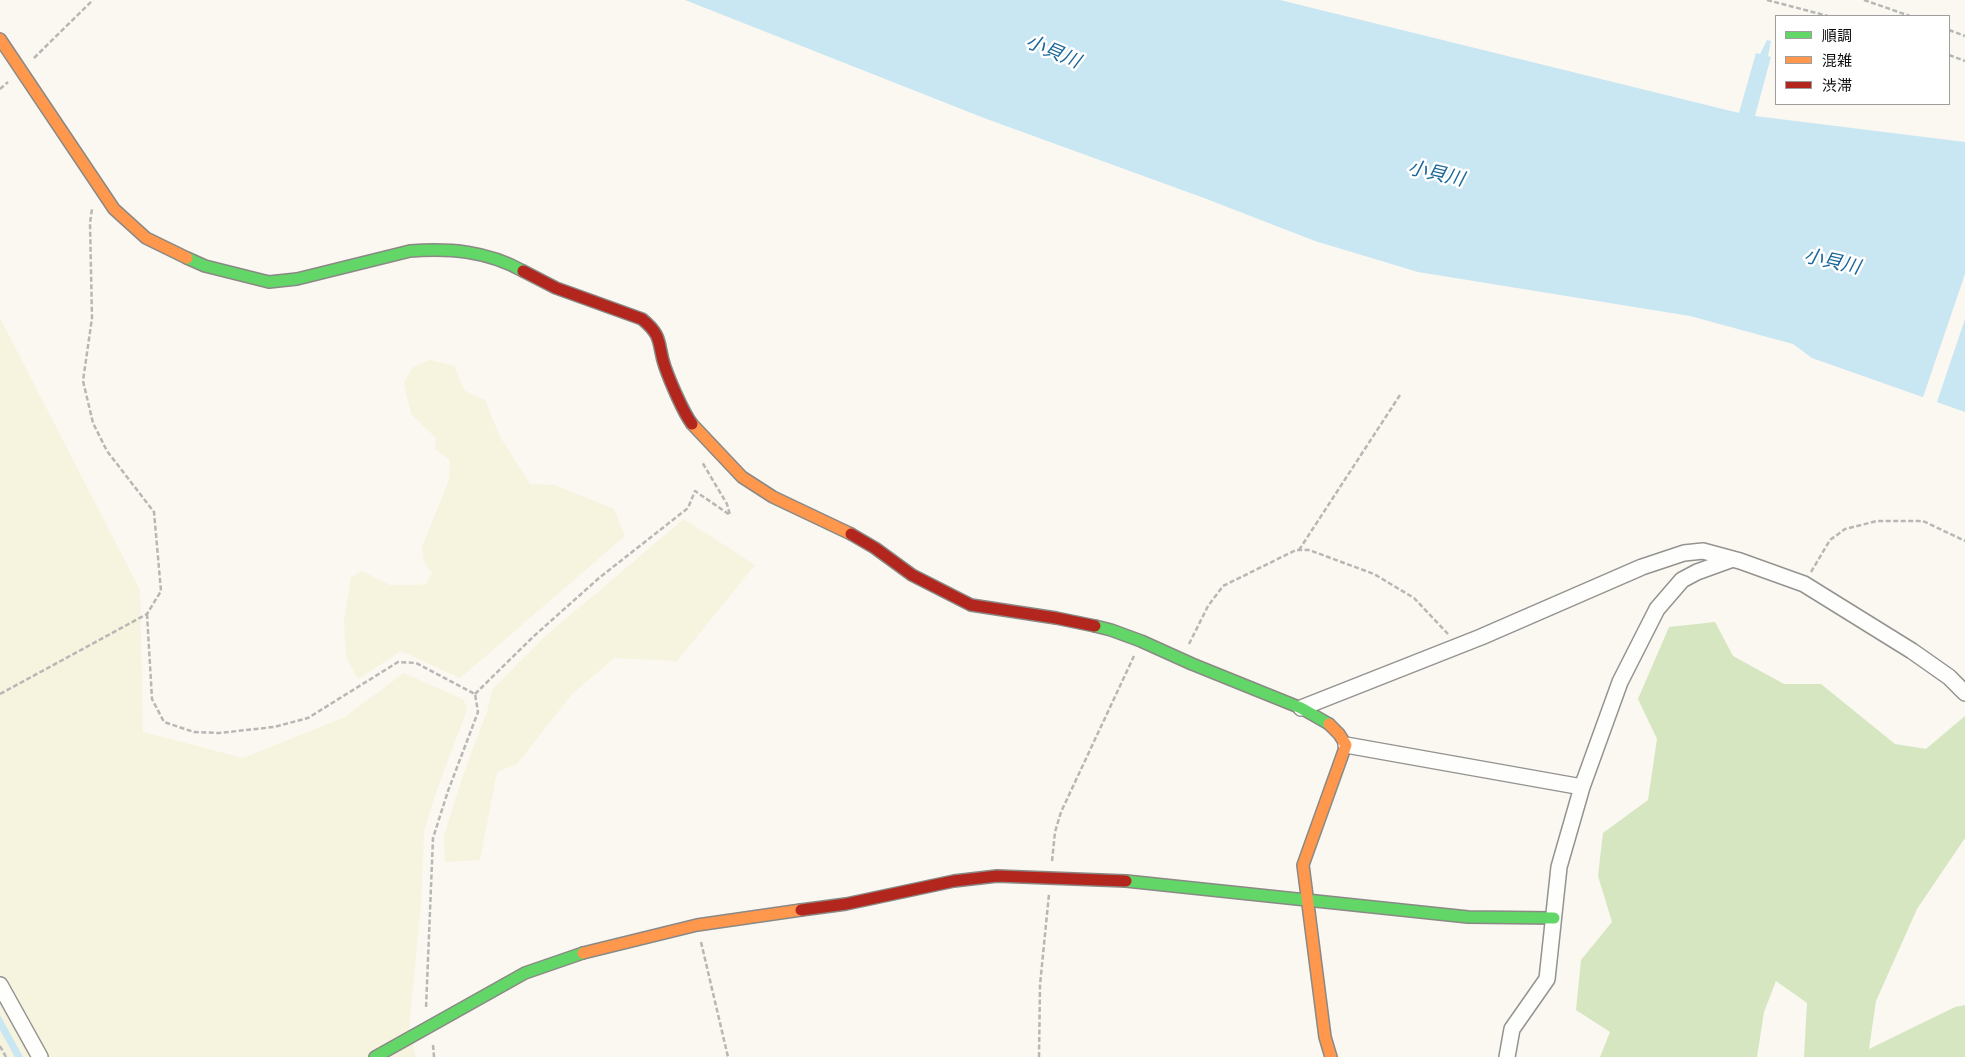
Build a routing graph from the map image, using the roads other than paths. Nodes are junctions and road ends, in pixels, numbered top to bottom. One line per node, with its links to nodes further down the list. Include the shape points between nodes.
1 (0, 39): 4 (street, via 114,209 146,238 206,266 269,282 297,279 428,249 450,249 499,259 554,287 642,318 659,338 665,366 690,422 742,477 773,497 875,548 912,575 971,605 1111,630)
2 (1734, 559): 3 (street, via 1804,584 1912,650); 4 (street, via 1703,551 1684,553 1614,578 1459,646); 6 (street, via 1682,580 1657,609 1620,682)
3 (1965, 693)
4 (1301, 708): 5 (street, via 1328,723)
5 (1346, 745): 6 (street); 7 (street, via 1303,864)
6 (1582, 787): 8 (street, via 1559,867)
7 (1306, 899): 8 (street, via 1468,917); 11 (street, via 1105,879 996,876 954,880 846,904 697,925 568,958 525,973); 12 (street)
8 (1554, 918): 13 (street, via 1547,979 1512,1029)
9 (0, 985): 10 (street)
10 (40, 1057)
11 (375, 1057)
12 (1331, 1057)
13 (1506, 1057)

